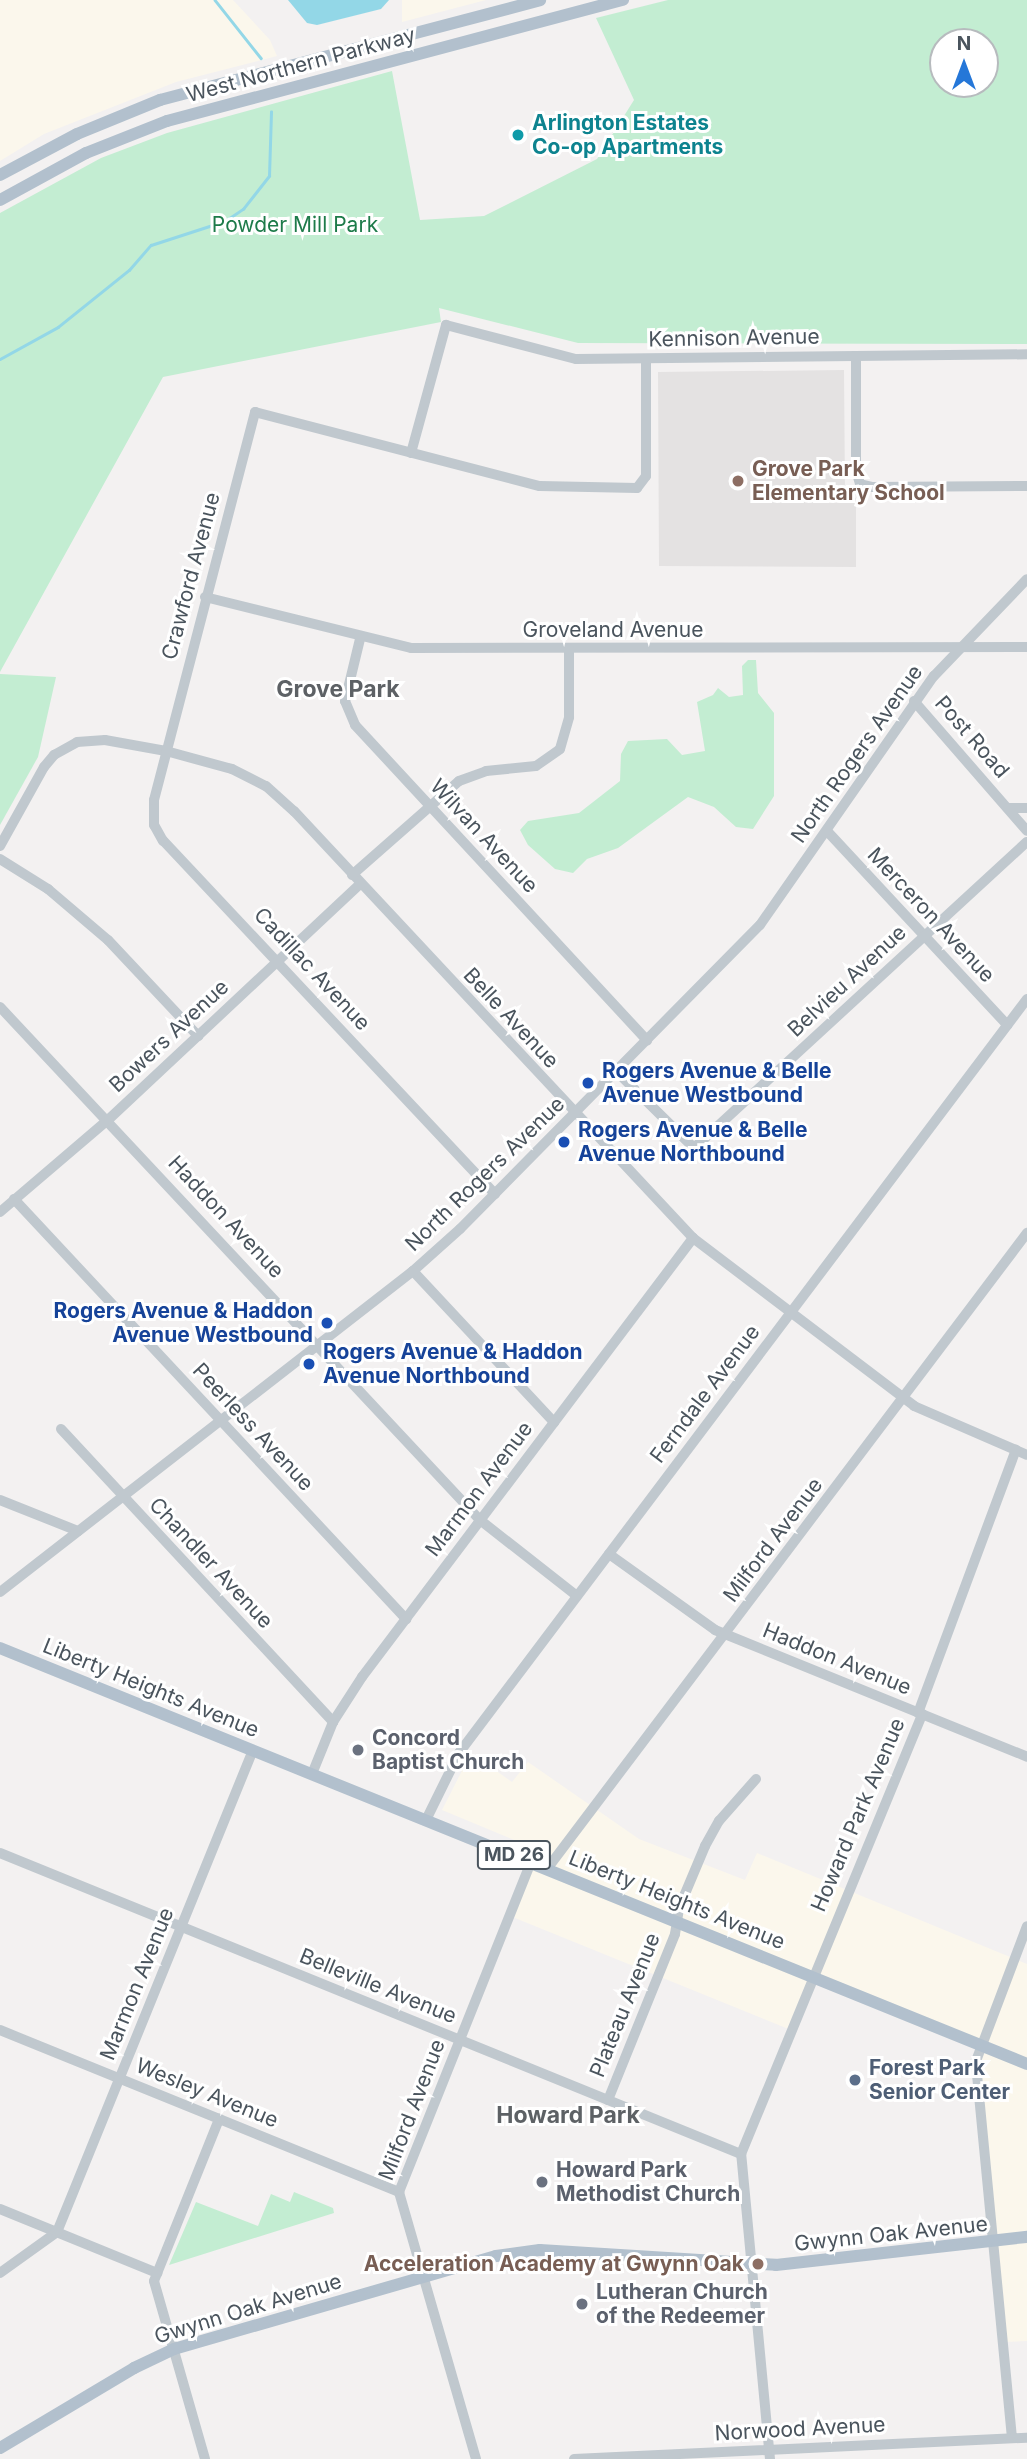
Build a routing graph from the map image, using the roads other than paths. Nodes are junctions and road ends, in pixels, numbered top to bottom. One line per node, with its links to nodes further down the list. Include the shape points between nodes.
1 (540, 0): 3 (main road, West Northern Parkway, via 160,100 66,139)
2 (623, 0): 4 (main road, West Northern Parkway, via 167,121 86,153)
3 (0, 175)
4 (0, 200)
5 (1027, 354): 6 (street, Kennison Avenue)
6 (856, 356): 7 (street, Kennison Avenue); 9 (street, via 856,470 860,484 872,488)
7 (646, 359): 8 (street, Kennison Avenue, via 563,356 446,325); 8 (street, via 646,477 637,488 540,486)
8 (411, 453): 11 (street, Crawford Avenue, via 255,412)
9 (1027, 486)
10 (1027, 579): 14 (street, North Rogers Avenue)
11 (205, 597): 12 (street, Groveland Avenue); 17 (street, Crawford Avenue)
12 (360, 639): 15 (street, Groveland Avenue, via 411,648); 18 (street, Wilvan Avenue, via 345,693 346,709 355,725)
13 (1027, 647): 14 (street, Groveland Avenue)
14 (959, 648): 15 (street, Groveland Avenue); 16 (street, North Rogers Avenue)
15 (569, 649): 18 (street, via 569,717 560,749 545,763 527,769 472,775)
16 (914, 701): 19 (street, Post Road); 21 (street, North Rogers Avenue)
17 (166, 751): 24 (street, Belle Avenue, via 90,740 54,755); 26 (street, Belle Avenue, via 232,769 266,786); 29 (street, Cadillac Avenue, via 153,807 158,832)
18 (429, 804): 26 (street); 34 (street, Wilvan Avenue)
19 (1008, 808): 20 (street); 22 (street, Post Road)
20 (1027, 808)
21 (827, 831): 28 (street, Merceron Avenue); 34 (street, North Rogers Avenue, via 760,925)
22 (1027, 831)
23 (1027, 842): 28 (street, Belvieu Avenue)
24 (0, 846)
25 (0, 859): 33 (street, via 48,889 108,940)
26 (352, 875): 27 (street, Belle Avenue)
27 (360, 884): 29 (street, Bowers Avenue); 36 (street, Belle Avenue)
28 (924, 936): 32 (street, Merceron Avenue); 35 (street, Belvieu Avenue, via 694,1148)
29 (278, 960): 33 (street, Bowers Avenue); 38 (street, Cadillac Avenue)
30 (1027, 999): 32 (street, Ferndale Avenue)
31 (0, 1007): 37 (street, Haddon Avenue)
32 (1007, 1026): 44 (street, Ferndale Avenue)
33 (198, 1036): 37 (street, Bowers Avenue)
34 (647, 1040): 35 (street, North Rogers Avenue)
35 (617, 1072): 36 (street, North Rogers Avenue)
36 (575, 1114): 38 (street, North Rogers Avenue); 42 (street, Belle Avenue)
37 (109, 1119): 39 (street, Bowers Avenue); 45 (street, Haddon Avenue)
38 (495, 1194): 43 (street, North Rogers Avenue)
39 (14, 1199): 40 (street, Bowers Avenue); 47 (street, Peerless Avenue)
40 (0, 1212)
41 (1027, 1233): 46 (street, Milford Avenue)
42 (693, 1238): 44 (street, Belle Avenue); 48 (street, Marmon Avenue)
43 (413, 1271): 45 (street, North Rogers Avenue); 48 (street)
44 (791, 1313): 46 (street, Belle Avenue); 56 (street, Ferndale Avenue)
45 (317, 1345): 47 (street, North Rogers Avenue); 54 (street, Haddon Avenue)
46 (903, 1398): 50 (street, Belle Avenue); 60 (street, Milford Avenue)
47 (220, 1421): 52 (street, North Rogers Avenue); 59 (street, Peerless Avenue)
48 (554, 1422): 54 (street, Marmon Avenue)
49 (61, 1429): 52 (street, Chandler Avenue)
50 (1016, 1450): 51 (street, Belle Avenue); 62 (street, Howard Park Avenue)
51 (1027, 1455)
52 (122, 1495): 55 (street, North Rogers Avenue); 63 (street, Chandler Avenue)
53 (0, 1500): 55 (street)
54 (480, 1520): 58 (street, Haddon Avenue); 59 (street, Marmon Avenue)
55 (78, 1531): 57 (street, North Rogers Avenue)
56 (609, 1554): 58 (street, Ferndale Avenue); 60 (street, Haddon Avenue)
57 (0, 1592)
58 (577, 1596): 68 (street, Ferndale Avenue, via 454,1759)
59 (406, 1619): 63 (street, Marmon Avenue)
60 (726, 1635): 62 (street, Haddon Avenue); 71 (street, Milford Avenue)
61 (0, 1648): 64 (main road, Liberty Heights Avenue / MD 26)
62 (920, 1714): 65 (street, Haddon Avenue); 75 (street, Howard Park Avenue)
63 (334, 1722): 66 (street, Marmon Avenue)
64 (253, 1750): 66 (main road, Liberty Heights Avenue / MD 26); 74 (street, Marmon Avenue)
65 (1027, 1757)
66 (312, 1774): 68 (main road, Liberty Heights Avenue / MD 26)
67 (756, 1779): 72 (street, Plateau Avenue, via 712,1833)
68 (426, 1820): 70 (main road, Liberty Heights Avenue / MD 26)
69 (0, 1853): 74 (street, Belleville Avenue)
70 (531, 1863): 71 (main road, Liberty Heights Avenue / MD 26); 77 (street, Milford Avenue)
71 (547, 1869): 72 (main road, Liberty Heights Avenue / MD 26)
72 (676, 1921): 75 (main road, Liberty Heights Avenue / MD 26); 81 (street, Plateau Avenue, via 675,1934)
73 (1027, 1926): 78 (street)
74 (181, 1927): 77 (street, Belleville Avenue); 80 (street, Marmon Avenue)
75 (811, 1976): 78 (main road, Liberty Heights Avenue / MD 26); 83 (street, Howard Park Avenue)
76 (0, 2030): 80 (street, Wesley Avenue)
77 (460, 2040): 81 (street, Belleville Avenue); 84 (street, Milford Avenue)
78 (981, 2045): 79 (main road, Liberty Heights Avenue / MD 26); 88 (street, via 976,2061)
79 (1027, 2064)
80 (119, 2079): 82 (street, Wesley Avenue); 86 (street, Marmon Avenue)
81 (608, 2099): 83 (street, Belleville Avenue)
82 (219, 2119): 84 (street, Wesley Avenue); 91 (street)
83 (741, 2154): 89 (street, Howard Park Avenue)
84 (399, 2192): 92 (street, Milford Avenue)
85 (0, 2209): 86 (street)
86 (57, 2232): 90 (street); 91 (street)
87 (1027, 2237): 88 (main road, Gwynn Oak Avenue)
88 (993, 2244): 89 (main road, Gwynn Oak Avenue); 94 (street)
89 (752, 2266): 92 (main road, Gwynn Oak Avenue, via 540,2250 496,2256); 97 (street, Howard Park Avenue)
90 (0, 2273)
91 (157, 2273): 93 (street, via 154,2281)
92 (423, 2276): 93 (main road, Gwynn Oak Avenue); 99 (street, Milford Avenue)
93 (174, 2349): 96 (main road, Gwynn Oak Avenue); 98 (street)
94 (1012, 2438): 95 (street, Norwood Avenue); 97 (street, Norwood Avenue)
95 (1027, 2438)
96 (0, 2448)
97 (770, 2454): 100 (street, Norwood Avenue)
98 (205, 2459)
99 (476, 2459)
100 (574, 2459)

